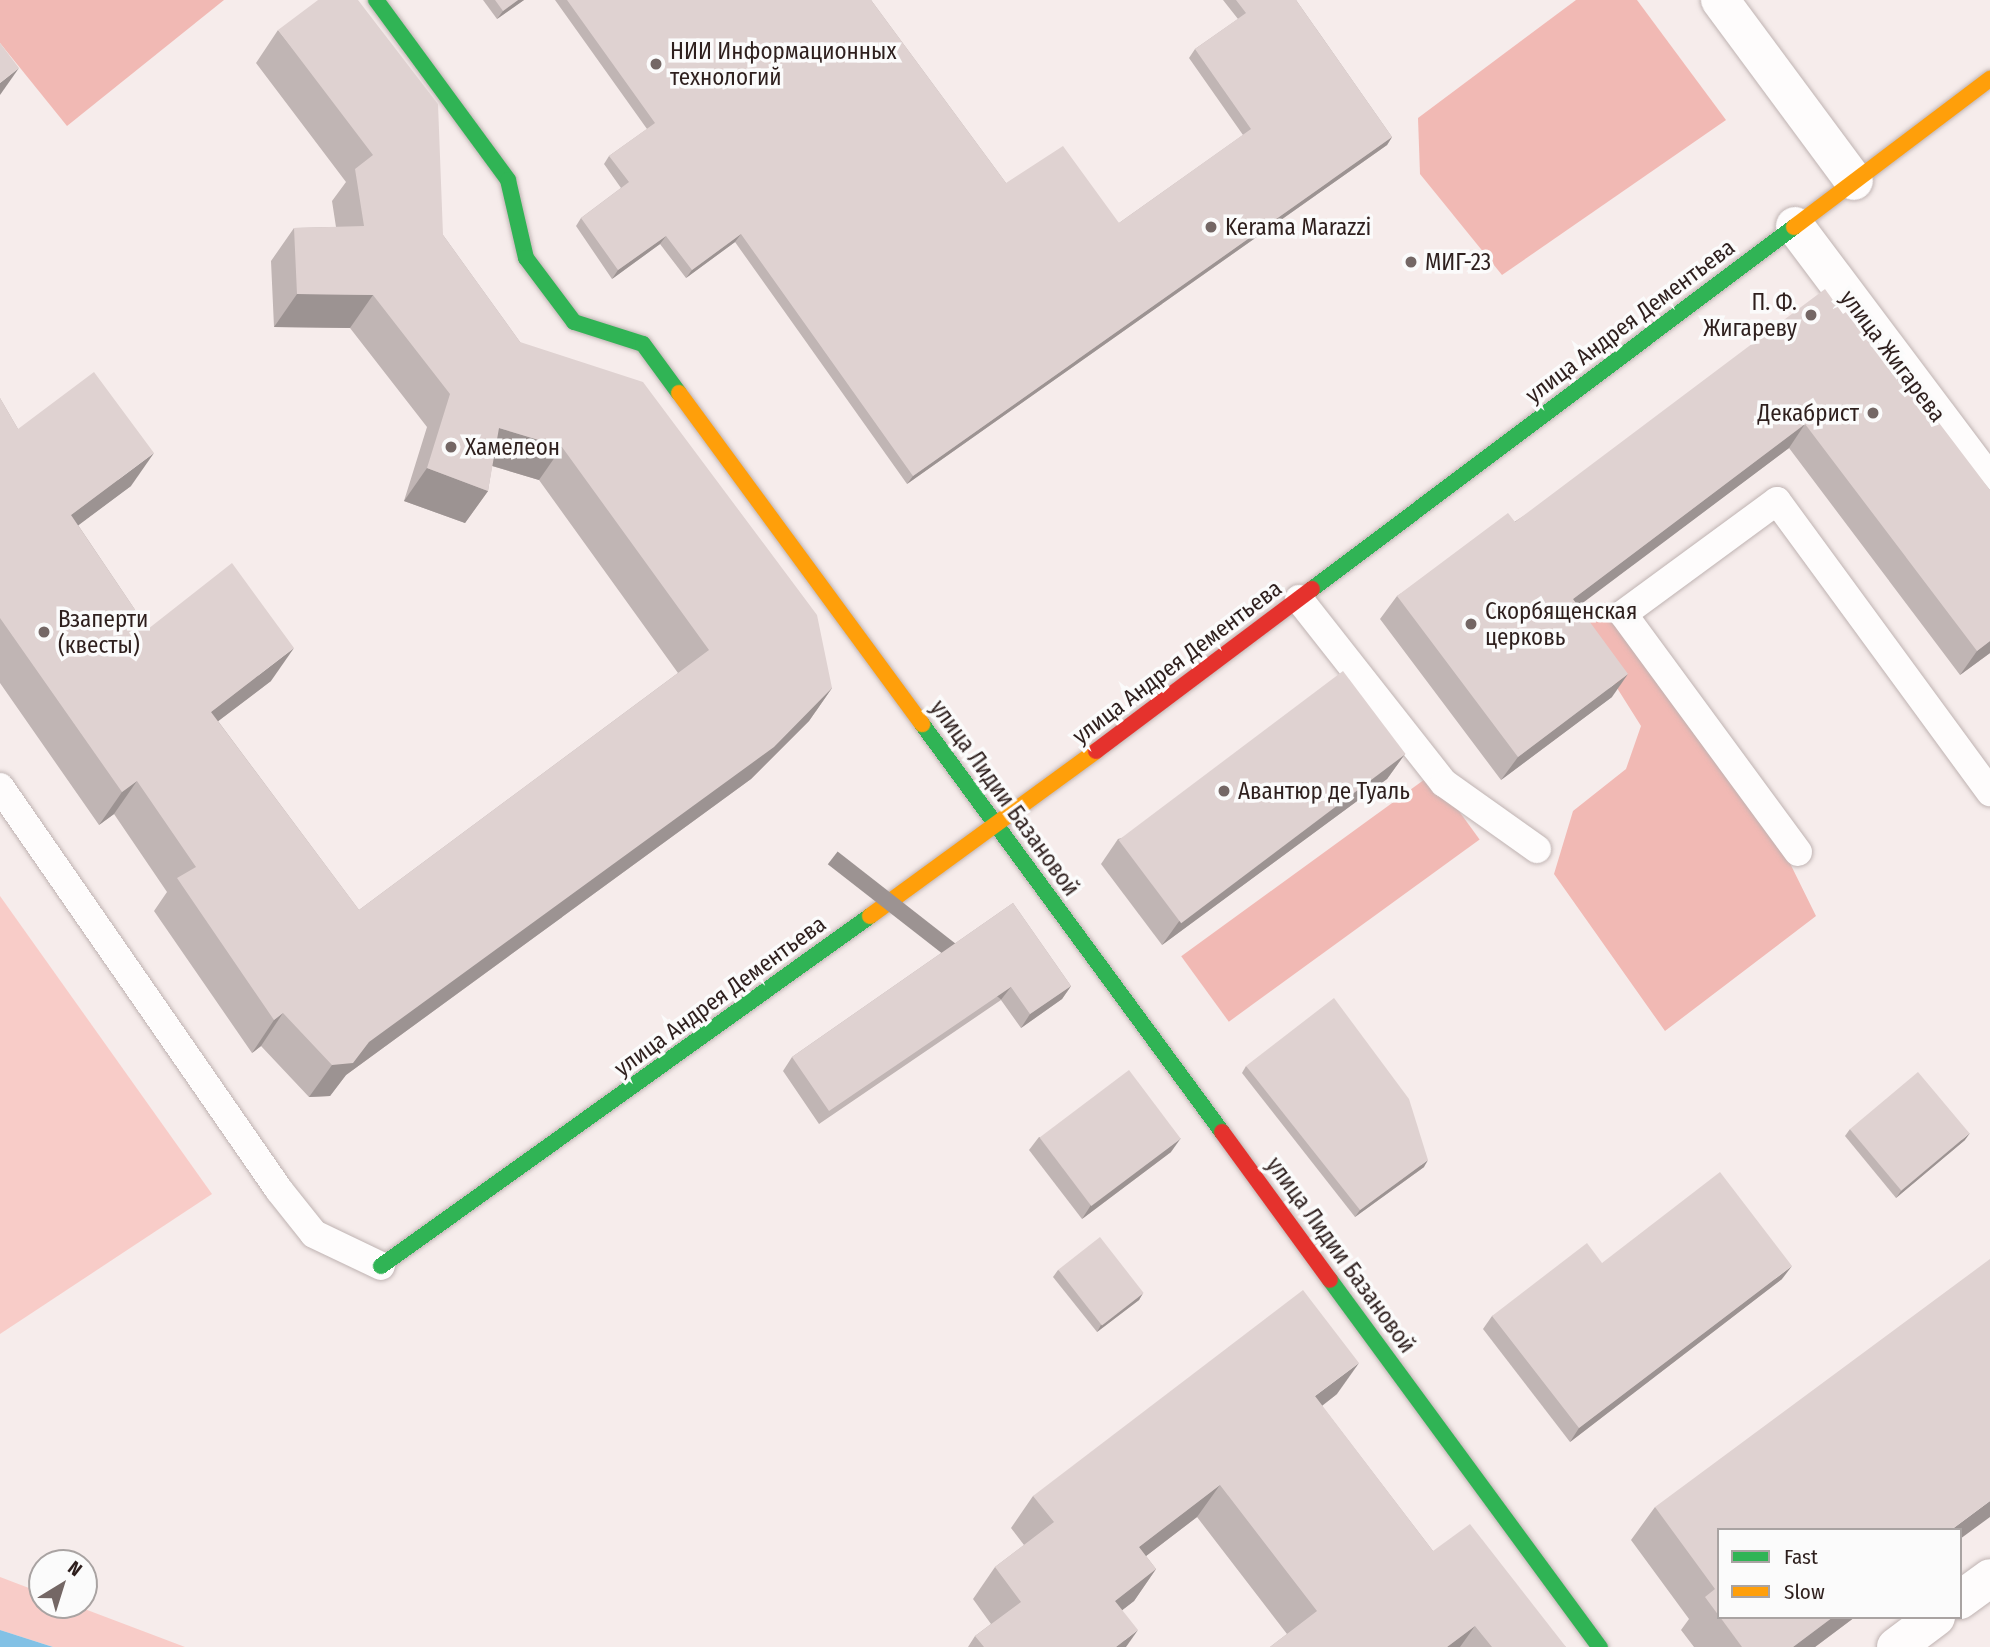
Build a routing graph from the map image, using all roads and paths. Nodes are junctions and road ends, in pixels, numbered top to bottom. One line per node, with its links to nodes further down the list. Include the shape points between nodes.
1 (376, 0): 10 (street, улица Лидии Базановой, via 508,180 526,258 566,312 574,322 643,344)
2 (1720, 0): 4 (street)
3 (1990, 79): 4 (street, улица Андрея Дементьева)
4 (1854, 181): 5 (street, улица Андрея Дементьева)
5 (1795, 226): 6 (street, улица Жигарева); 7 (street, улица Андрея Дементьева)
6 (1990, 486)
7 (1299, 599): 10 (street, улица Андрея Дементьева); 11 (lane, via 1444,783)
8 (0, 787): 13 (lane, via 279,1190 314,1234)
9 (1990, 792): 12 (lane, via 1777,501 1623,614)
10 (997, 825): 13 (street, улица Андрея Дементьева); 17 (street, улица Лидии Базановой)
11 (1537, 849)
12 (1798, 852)
13 (381, 1266)
14 (1990, 1578): 15 (street)
15 (1962, 1599)
16 (1934, 1619): 18 (street)
17 (1600, 1647)
18 (1896, 1647)

